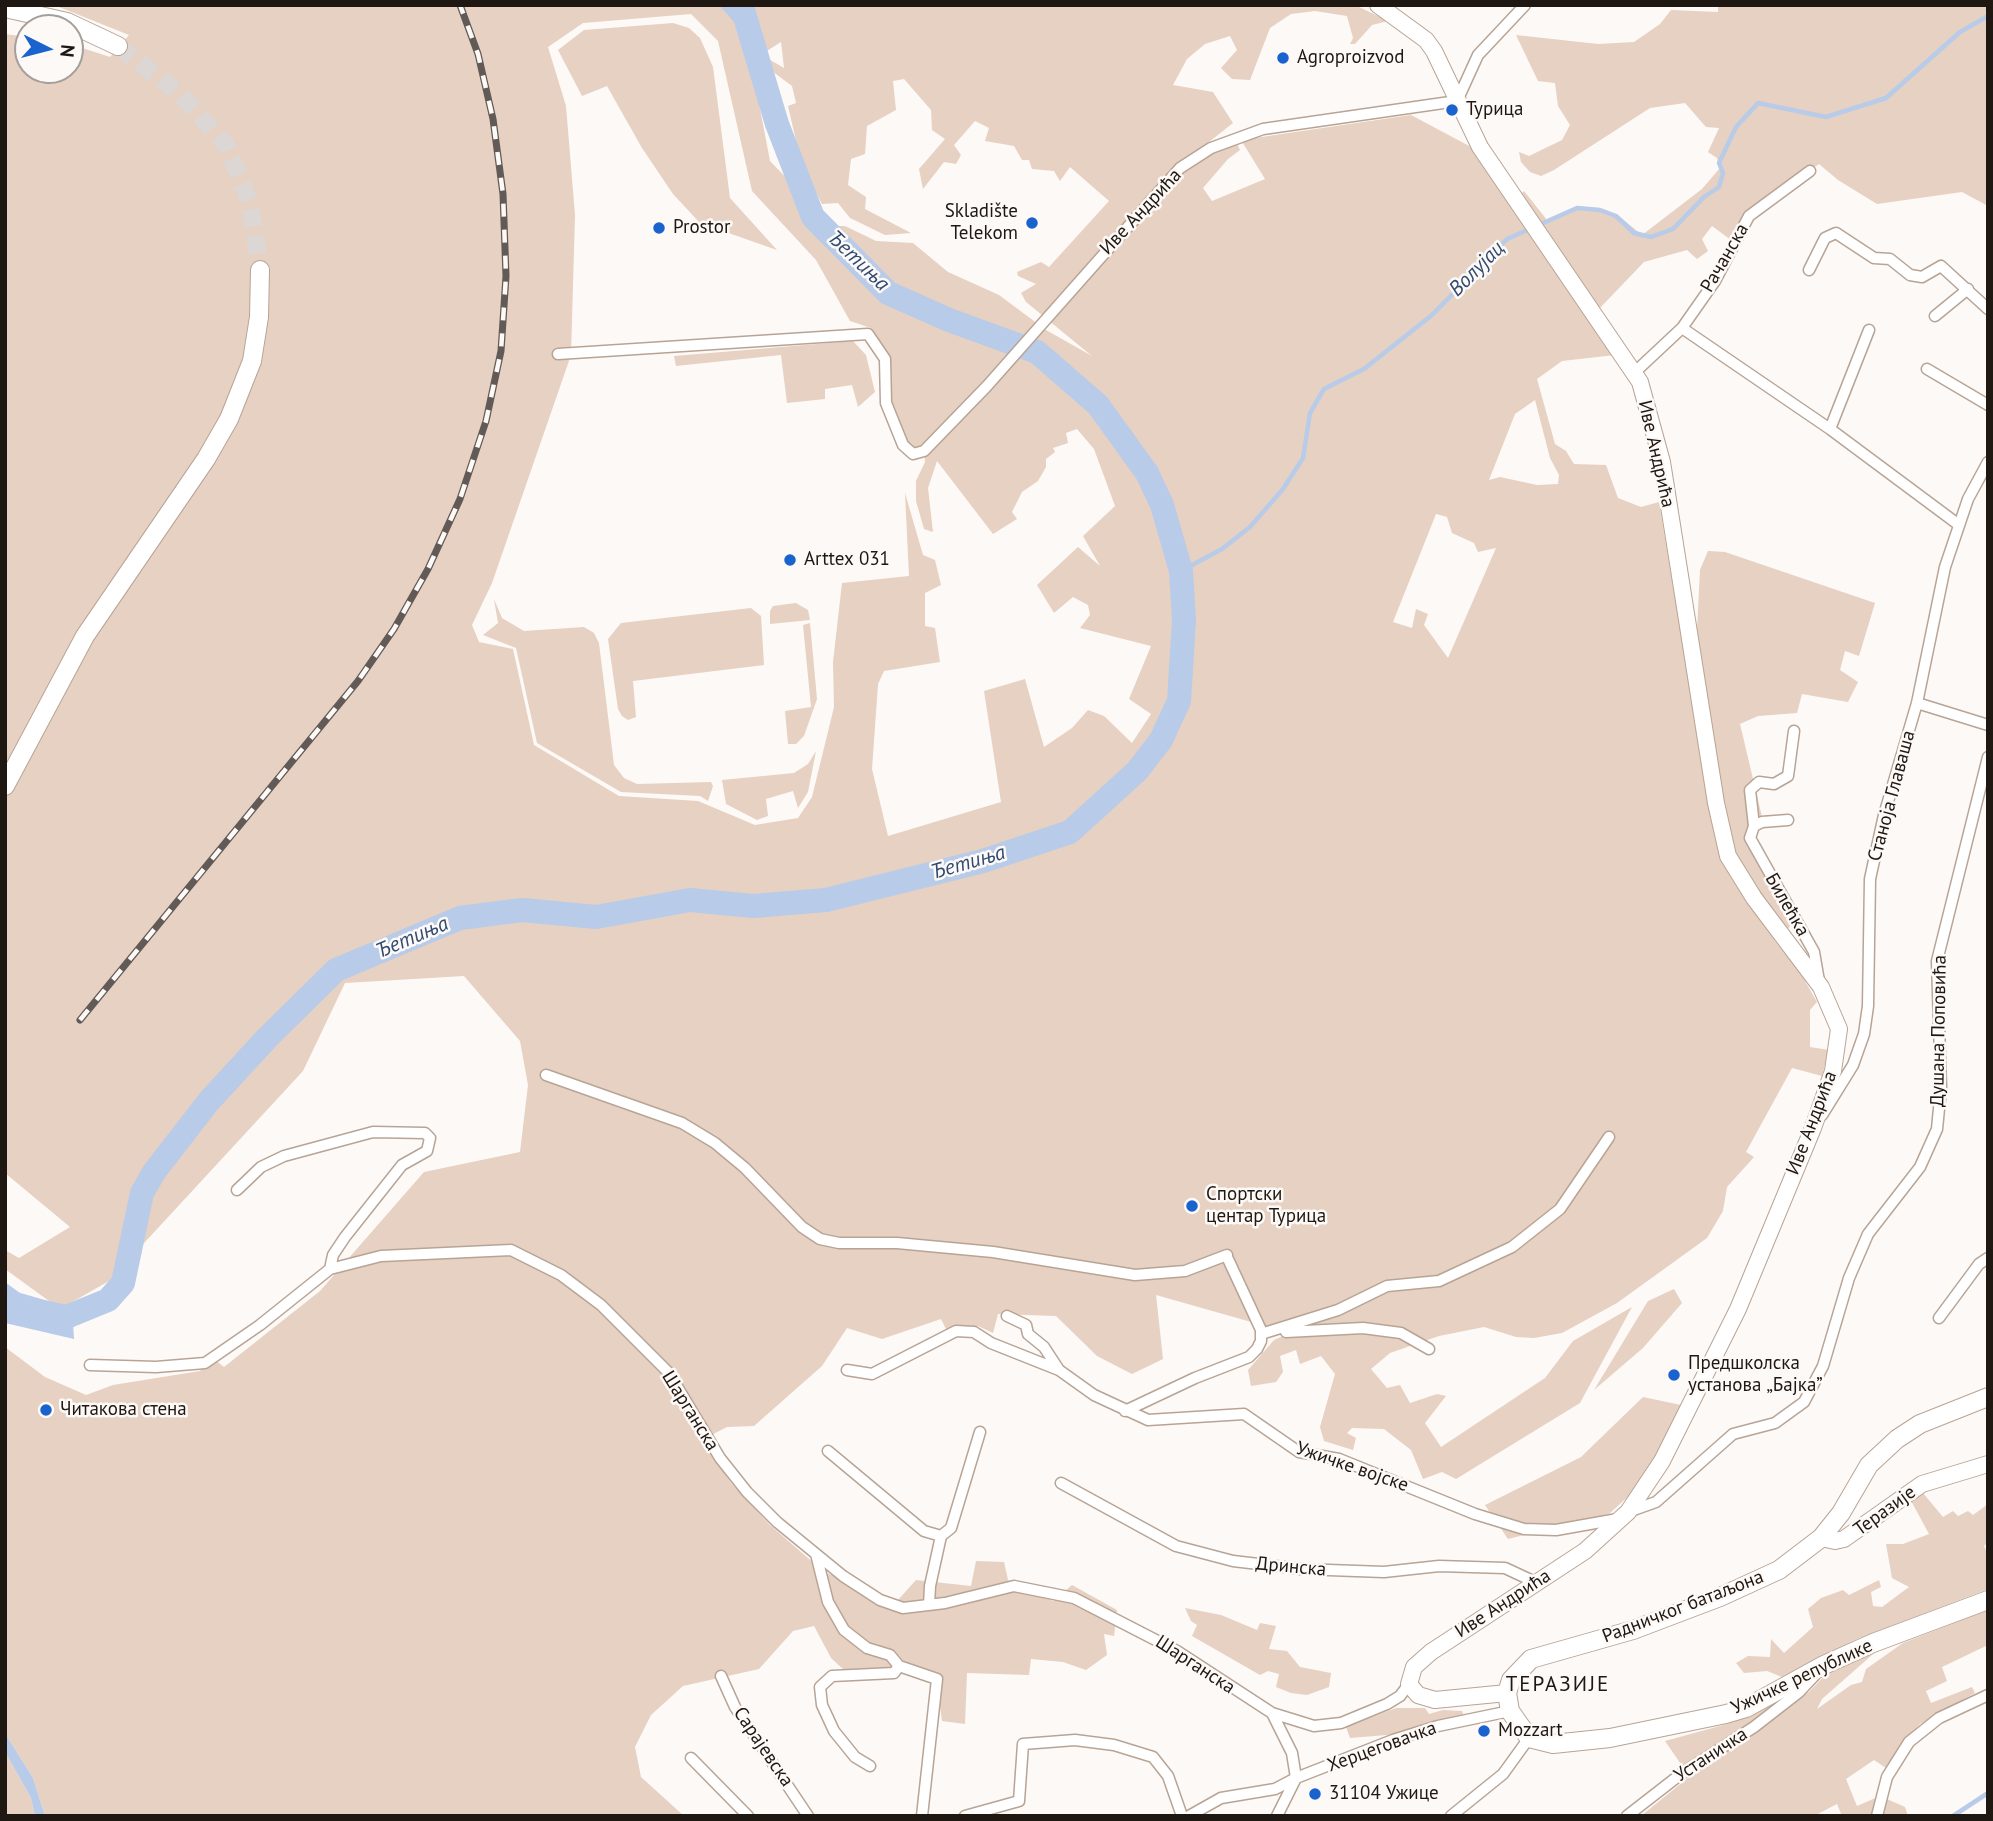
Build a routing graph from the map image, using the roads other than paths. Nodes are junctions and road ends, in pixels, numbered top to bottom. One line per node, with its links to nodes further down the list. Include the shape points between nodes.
1 (1378, 5): 5 (street, via 1426,40)
2 (1525, 5): 5 (street, via 1478,55)
3 (5, 8): 4 (main road, via 67,22)
4 (118, 46)
5 (1457, 101): 14 (street, Иве Андрића, via 1294,123 1241,135 1180,168 924,451 913,454 902,445 886,403 885,359 868,334); 16 (street, Иве Андрића, via 1480,147)
6 (1811, 171): 12 (street, Рачанска, via 1749,216 1715,281)
7 (260, 270): 25 (main road, via 252,361 229,419 85,636)
8 (1809, 270): 9 (street, via 1825,238 1836,233 1874,258 1890,259 1910,275 1922,277 1941,265)
9 (1968, 289): 10 (street); 11 (street)
10 (1985, 301)
11 (1935, 316)
12 (1682, 328): 16 (street, Рачанска); 18 (street)
13 (1869, 330): 18 (street)
14 (558, 355)
15 (1927, 369): 17 (street)
16 (1635, 372): 28 (street, Иве Андрића, via 1662,463 1728,856)
17 (1988, 405)
18 (1830, 429): 20 (street)
19 (1988, 463): 20 (street, Станоја Главаша)
20 (1959, 525): 21 (street, Станоја Главаша, via 1945,567)
21 (1917, 703): 22 (street); 30 (street, Станоја Главаша, via 1870,879 1864,1034 1842,1085)
22 (1988, 725)
23 (1794, 731): 27 (street, Билећка, via 1788,776 1774,784 1759,782 1750,790)
24 (1988, 757): 48 (street, Душана Поповића, via 1937,961 1941,1088 1937,1129 1920,1167 1868,1234 1849,1278 1823,1366 1804,1402 1775,1423 1733,1434 1656,1502)
25 (5, 786)
26 (1788, 820): 27 (street)
27 (1754, 826): 28 (street, Билећка, via 1750,838 1814,952)
28 (1821, 987): 30 (street, Иве Андрића, via 1839,1029 1833,1071)
29 (546, 1075): 37 (street, via 682,1124 715,1143 820,1239 993,1252 1135,1275 1185,1271 1227,1257)
30 (1812, 1128): 48 (street, Иве Андрића, via 1738,1309 1697,1395 1662,1461)
31 (1609, 1137): 37 (street, via 1560,1209 1512,1247 1439,1281 1387,1286 1338,1310)
32 (237, 1190): 34 (street, via 261,1167 284,1156 373,1132 425,1133 430,1138 427,1151 402,1165 345,1237)
33 (1988, 1258): 36 (street)
34 (330, 1269): 39 (street, Шарганска, via 205,1363); 51 (street, Шарганска, via 381,1256 510,1250 561,1275 601,1305 669,1373 720,1458 778,1522)
35 (1007, 1316): 41 (street, Ужичке војске, via 1026,1325 1028,1334 1044,1347)
36 (1939, 1318)
37 (1261, 1334): 38 (street, via 1363,1328 1401,1334); 43 (street, via 1249,1357)
38 (1429, 1349)
39 (90, 1365)
40 (847, 1370): 41 (street, Ужичке војске, via 872,1374 888,1369 956,1331 974,1332)
41 (1059, 1370): 43 (street, Ужичке војске)
42 (1988, 1397): 50 (main road, Радничког батаљона, via 1920,1424 1890,1444 1869,1465)
43 (1125, 1411): 48 (street, Ужичке војске, via 1149,1420 1244,1414 1298,1452 1339,1459 1524,1529 1556,1530)
44 (980, 1432): 49 (street, via 951,1528)
45 (828, 1451): 49 (street, via 924,1531)
46 (1988, 1464): 50 (street, Теразије, via 1922,1484 1844,1539)
47 (1061, 1483): 52 (street, Дринска, via 1176,1546 1233,1561 1384,1572 1438,1566 1505,1568)
48 (1623, 1516): 52 (street, Иве Андрића, via 1584,1551)
49 (941, 1536): 54 (street)
50 (1821, 1538): 60 (main road, Радничког батаљона, via 1779,1570 1720,1597 1613,1636 1531,1659 1513,1675)
51 (816, 1554): 54 (street, Шарганска, via 880,1600 903,1608); 56 (street, via 828,1602 845,1630 867,1648 890,1655)
52 (1535, 1582): 58 (street, Иве Андрића, via 1421,1661 1414,1667)
53 (1988, 1600): 55 (main road, Ужичке републике)
54 (929, 1605): 61 (street, Шарганска, via 1014,1586 1074,1598 1177,1651)
55 (1824, 1665): 62 (main road, Ужичке републике, via 1726,1714 1575,1743); 74 (street, Устаничка, via 1799,1692 1754,1727)
56 (900, 1666): 64 (street, via 894,1673 832,1676 820,1687 834,1731 855,1757); 68 (street, via 937,1679)
57 (721, 1676): 67 (street, Сарајевска, via 735,1707)
58 (1409, 1685): 60 (street, via 1418,1695 1435,1700); 61 (street, Шарганска, via 1387,1704 1327,1726)
59 (1988, 1695): 75 (street, via 1918,1733 1894,1763)
60 (1509, 1702): 62 (main road); 65 (street, Херцеговачка)
61 (1272, 1713): 65 (street, via 1292,1753)
62 (1529, 1738): 73 (street, via 1503,1774)
63 (691, 1758): 66 (street)
64 (870, 1766)
65 (1296, 1778): 71 (street, Херцеговачка, via 1275,1789 1222,1798); 72 (street)
66 (748, 1816)
67 (808, 1816)
68 (922, 1816)
69 (965, 1816): 70 (street, via 1019,1801 1024,1744 1075,1740 1153,1757 1168,1776)
70 (1182, 1816)
71 (1189, 1816)
72 (1277, 1816)
73 (1451, 1816)
74 (1627, 1816)
75 (1877, 1816)

